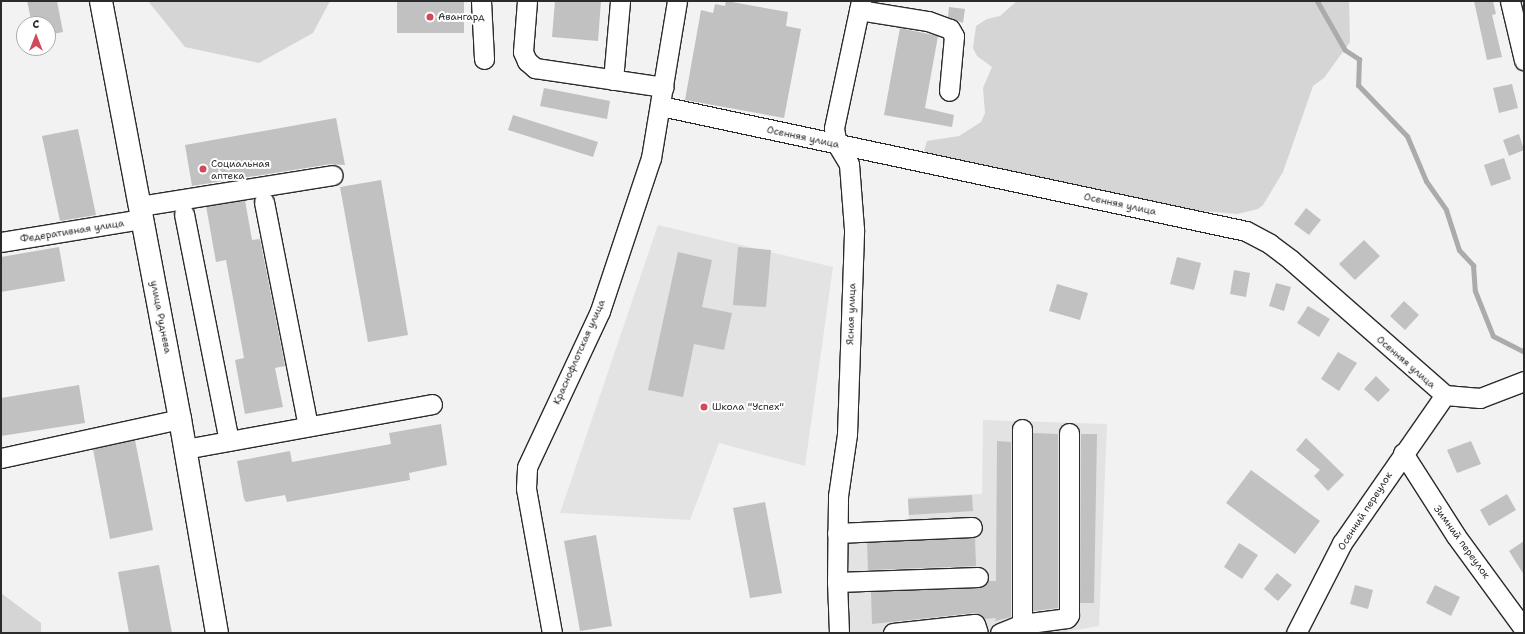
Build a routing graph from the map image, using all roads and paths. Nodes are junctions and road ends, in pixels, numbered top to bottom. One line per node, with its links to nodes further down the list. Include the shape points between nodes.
1 (101, 1): 17 (main road, улица Руднева)
2 (482, 1): 8 (street)
3 (528, 1): 10 (street, via 524,52 527,61 535,68)
4 (620, 1): 10 (street)
5 (677, 1): 11 (street, Краснофлотская улица)
6 (1510, 1): 9 (street)
7 (860, 5): 12 (street, via 950,28 954,36); 14 (street, Ясная улица, via 846,82 834,128)
8 (484, 59)
9 (1524, 60)
10 (613, 80): 11 (street)
11 (664, 87): 13 (street, Краснофлотская улица)
12 (949, 91)
13 (660, 106): 14 (street, Осенняя улица); 38 (street, Краснофлотская улица, via 651,158 600,311 527,467 526,488)
14 (837, 144): 21 (street, Осенняя улица, via 1246,231 1270,244 1291,260); 32 (street, Ясная улица, via 849,164 854,229 847,434 838,496)
15 (333, 175): 17 (street, Федеративная улица)
16 (264, 202): 24 (street)
17 (141, 213): 19 (street, Федеративная улица); 23 (main road, улица Руднева)
18 (184, 214): 27 (street)
19 (1, 242)
20 (1524, 381): 21 (street, Осенняя улица, via 1480,398)
21 (1445, 395): 29 (street, Осенний переулок)
22 (432, 404): 24 (street)
23 (180, 418): 28 (main road, улица Руднева); 30 (street)
24 (308, 426): 27 (street)
25 (1022, 429): 35 (street)
26 (1069, 433): 35 (street, via 1069,615 1067,618)
27 (229, 441): 28 (street)
28 (185, 449): 37 (main road, улица Руднева)
29 (1403, 452): 36 (street, Зимний переулок, via 1456,536); 43 (street, Осенний переулок, via 1342,544)
30 (1, 458)
31 (972, 527): 32 (street)
32 (837, 533): 34 (street, Ясная улица)
33 (978, 577): 34 (street)
34 (837, 582): 39 (street, Ясная улица)
35 (1022, 624): 42 (street)
36 (1524, 629)
37 (217, 633)
38 (552, 633)
39 (839, 633)
40 (893, 633): 41 (street, via 974,624)
41 (978, 633)
42 (1000, 633)
43 (1296, 633)

